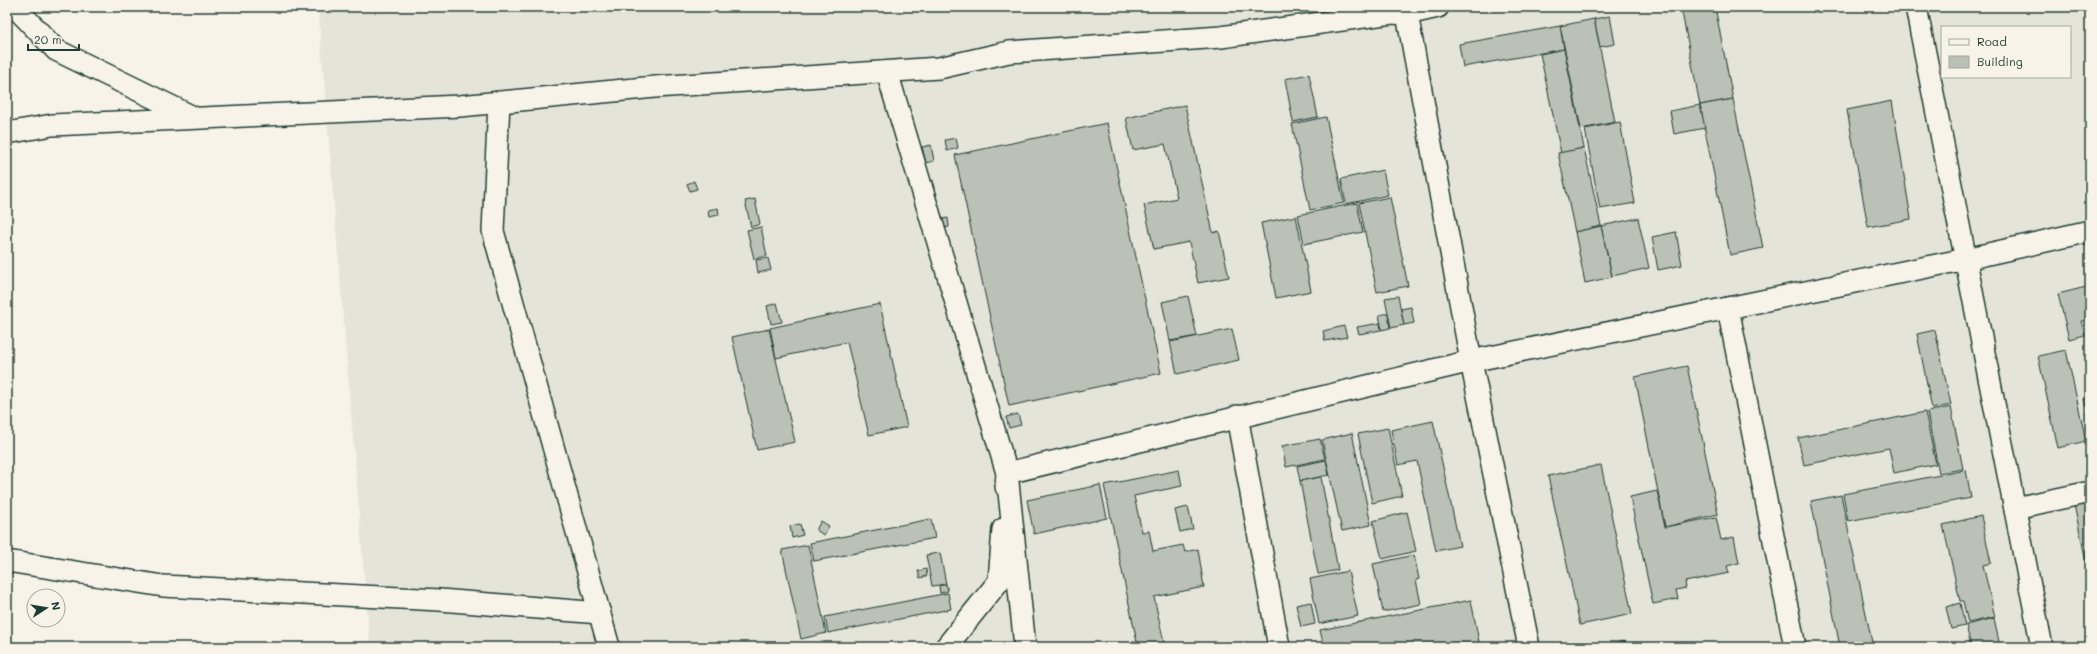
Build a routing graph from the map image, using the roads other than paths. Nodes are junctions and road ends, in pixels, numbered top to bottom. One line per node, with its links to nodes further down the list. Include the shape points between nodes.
1 (15, 7): 7 (street, via 56,50)
2 (1438, 7): 4 (street)
3 (1916, 7): 10 (street)
4 (1407, 14): 5 (street, via 1392,12 1221,37 1009,52 939,68); 12 (street)
5 (887, 72): 6 (street, via 655,87); 14 (street)
6 (499, 102): 7 (street); 18 (street, via 493,231)
7 (195, 118): 8 (street, via 52,125)
8 (7, 133)
9 (2090, 231): 10 (street)
10 (1966, 259): 11 (street); 16 (street)
11 (1728, 308): 12 (street); 24 (street)
12 (1471, 361): 13 (street); 23 (street)
13 (1237, 416): 14 (street); 22 (street)
14 (1007, 473): 20 (street, via 999,581); 21 (street)
15 (2090, 492): 16 (street)
16 (2015, 508): 25 (street)
17 (7, 561): 18 (street, via 163,586 440,600)
18 (600, 613): 19 (street)
19 (609, 647)
20 (946, 647)
21 (1025, 647)
22 (1279, 647)
23 (1529, 647)
24 (1795, 647)
25 (2042, 647)

